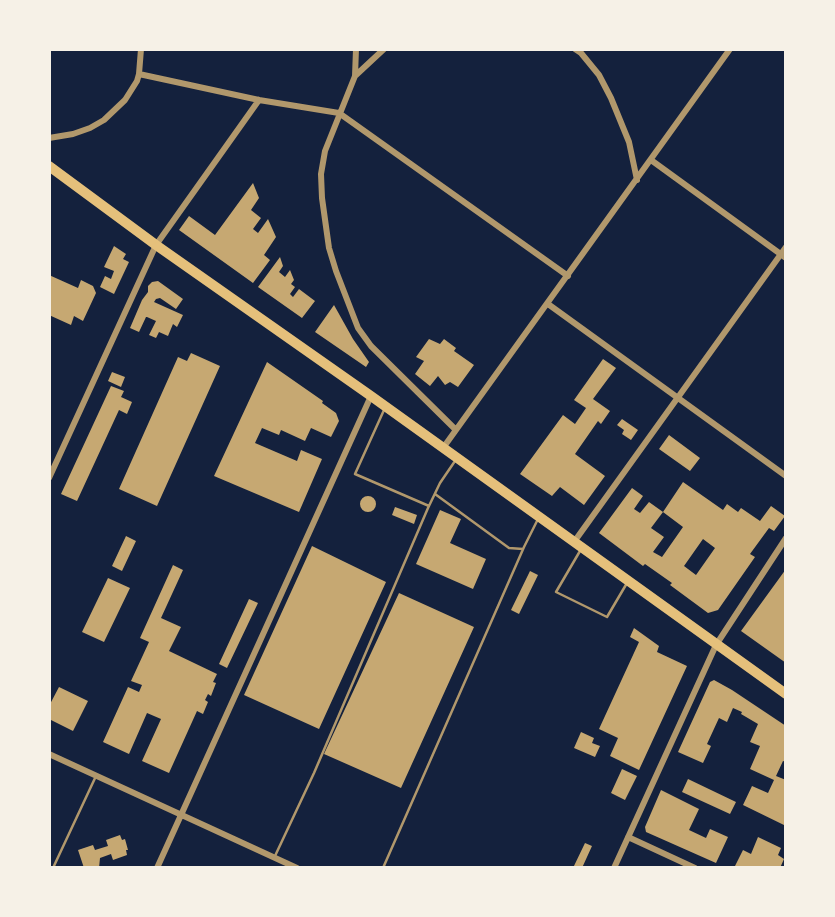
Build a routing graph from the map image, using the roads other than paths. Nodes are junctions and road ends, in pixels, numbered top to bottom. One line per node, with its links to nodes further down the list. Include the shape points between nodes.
1 (141, 49): 6 (street)
2 (356, 49): 7 (street)
3 (384, 49): 7 (street)
4 (575, 49): 13 (street, via 599,75 611,98 629,142)
5 (730, 49): 11 (street)
6 (139, 74): 8 (street); 10 (street, via 125,100 104,120 73,134)
7 (355, 76): 9 (street)
8 (259, 100): 9 (street); 14 (street)
9 (339, 113): 17 (street); 22 (street, via 321,174 324,220 336,271 358,328 371,346)
10 (49, 138)
11 (651, 160): 13 (street); 16 (street)
12 (49, 166): 14 (main road)
13 (637, 180): 17 (street)
14 (156, 245): 19 (main road); 26 (street)
15 (786, 247): 16 (street)
16 (783, 257): 20 (street)
17 (568, 276): 18 (street)
18 (548, 304): 20 (street); 22 (street)
19 (370, 396): 21 (main road); 38 (street)
20 (678, 397): 25 (street); 31 (street)
21 (386, 407): 23 (main road); 28 (lane, via 355,474)
22 (456, 430): 23 (street)
23 (443, 448): 24 (main road)
24 (456, 458): 27 (lane); 29 (main road)
25 (786, 476)
26 (49, 478)
27 (435, 494): 28 (lane); 32 (lane, via 509,548)
28 (429, 506): 40 (lane)
29 (539, 518): 31 (main road); 32 (lane)
30 (786, 538): 34 (street)
31 (578, 545): 33 (main road); 33 (lane, via 556,592 607,617)
32 (523, 549): 44 (lane)
33 (628, 582): 34 (main road)
34 (716, 645): 35 (main road); 39 (street)
35 (786, 694)
36 (49, 754): 37 (street)
37 (96, 776): 38 (street); 41 (lane)
38 (181, 815): 40 (street); 42 (street)
39 (628, 837): 45 (street); 46 (street)
40 (274, 858): 43 (street)
41 (53, 868)
42 (157, 868)
43 (297, 868)
44 (383, 868)
45 (614, 868)
46 (695, 868)

